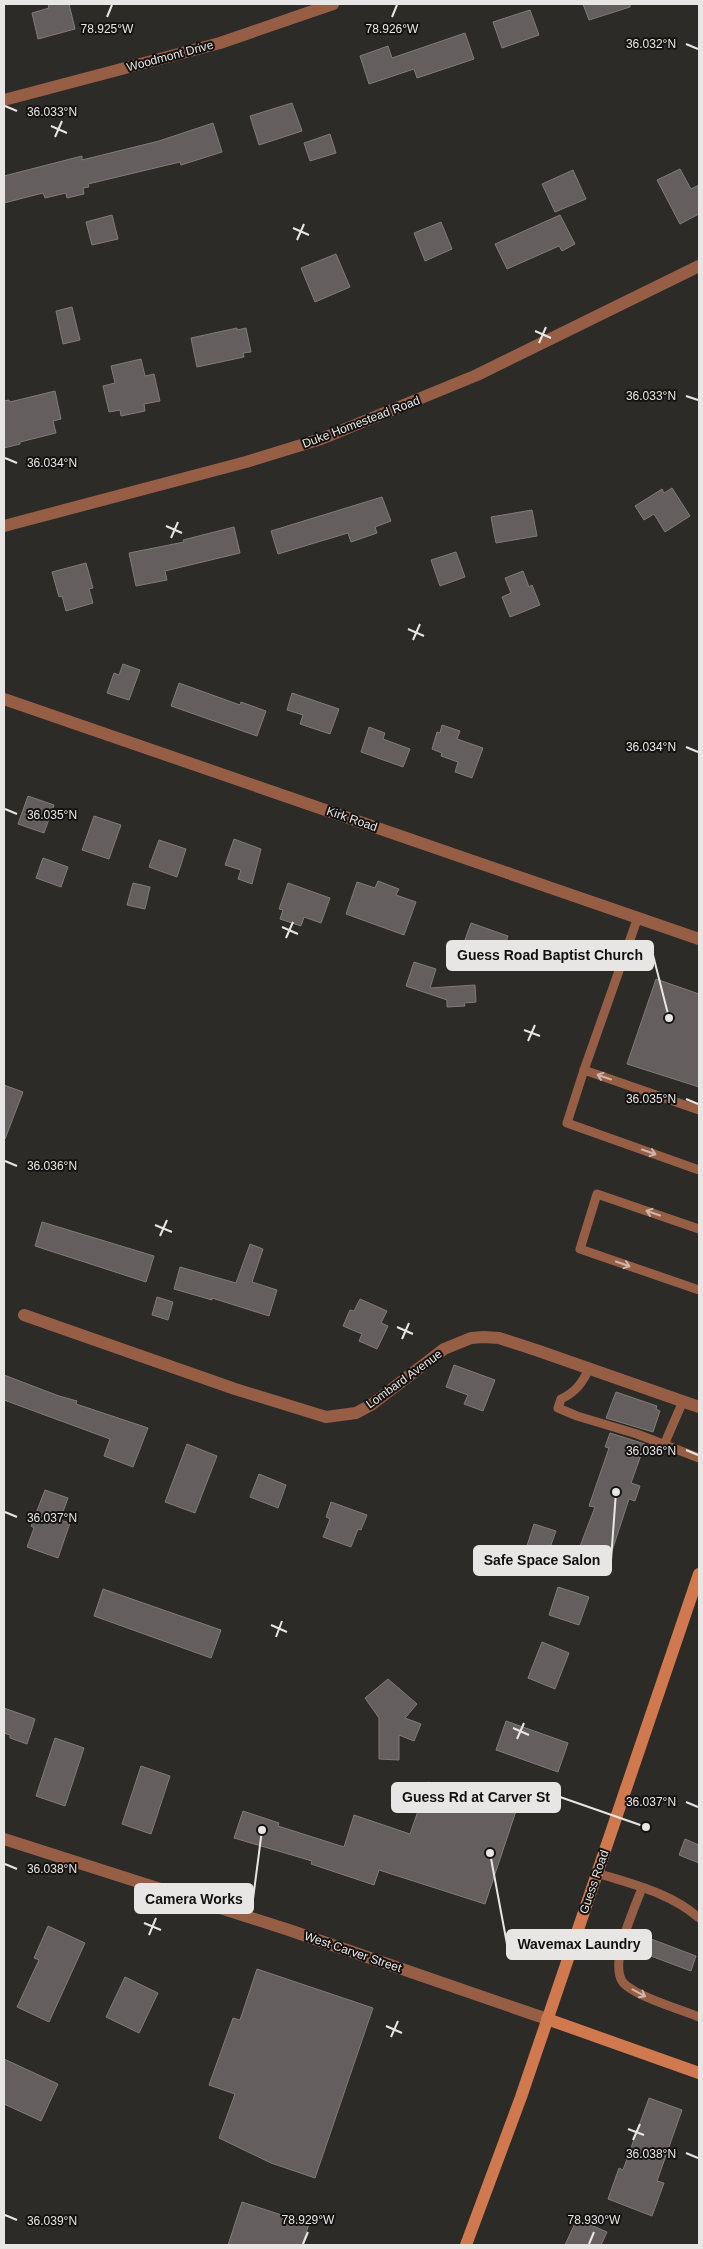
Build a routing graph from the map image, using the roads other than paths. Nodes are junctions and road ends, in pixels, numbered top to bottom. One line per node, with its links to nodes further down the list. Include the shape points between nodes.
1 (333, 4): 2 (street, Woodmont Drive, via 193,51)
2 (4, 100)
3 (699, 266): 4 (street, Duke Homestead Road, via 477,375 321,439)
4 (4, 526)
5 (4, 699): 6 (street, Kirk Road)
6 (638, 917): 7 (street, Kirk Road); 8 (lane)
7 (699, 939)
8 (584, 1070): 9 (lane, one-way to 8); 10 (lane, one-way to 10, via 567,1123)
9 (699, 1110)
10 (699, 1170)
11 (699, 1229): 12 (lane, one-way to 12, via 597,1194 580,1248)
12 (699, 1290)
13 (24, 1315): 14 (street, Lombard Avenue, via 235,1389 326,1417 356,1413 371,1405 444,1349 471,1338 499,1338)
14 (589, 1368): 15 (street, Lombard Avenue); 17 (lane, via 580,1386 561,1399 558,1408)
15 (684, 1401): 16 (street, Lombard Avenue); 17 (lane)
16 (699, 1407)
17 (664, 1445): 18 (lane)
18 (699, 1458)
19 (699, 1574): 21 (main road, Guess Road)
20 (4, 1839): 25 (street, West Carver Street, via 290,1930)
21 (597, 1873): 22 (lane); 25 (main road, Guess Road)
22 (642, 1888): 23 (lane, via 688,1908); 24 (lane, one-way to 24, via 620,1951 618,1967 622,1982 638,1993)
23 (699, 1918)
24 (699, 2017)
25 (547, 2019): 26 (main road, West Carver Street); 27 (main road, Guess Road)
26 (699, 2074)
27 (466, 2245)

